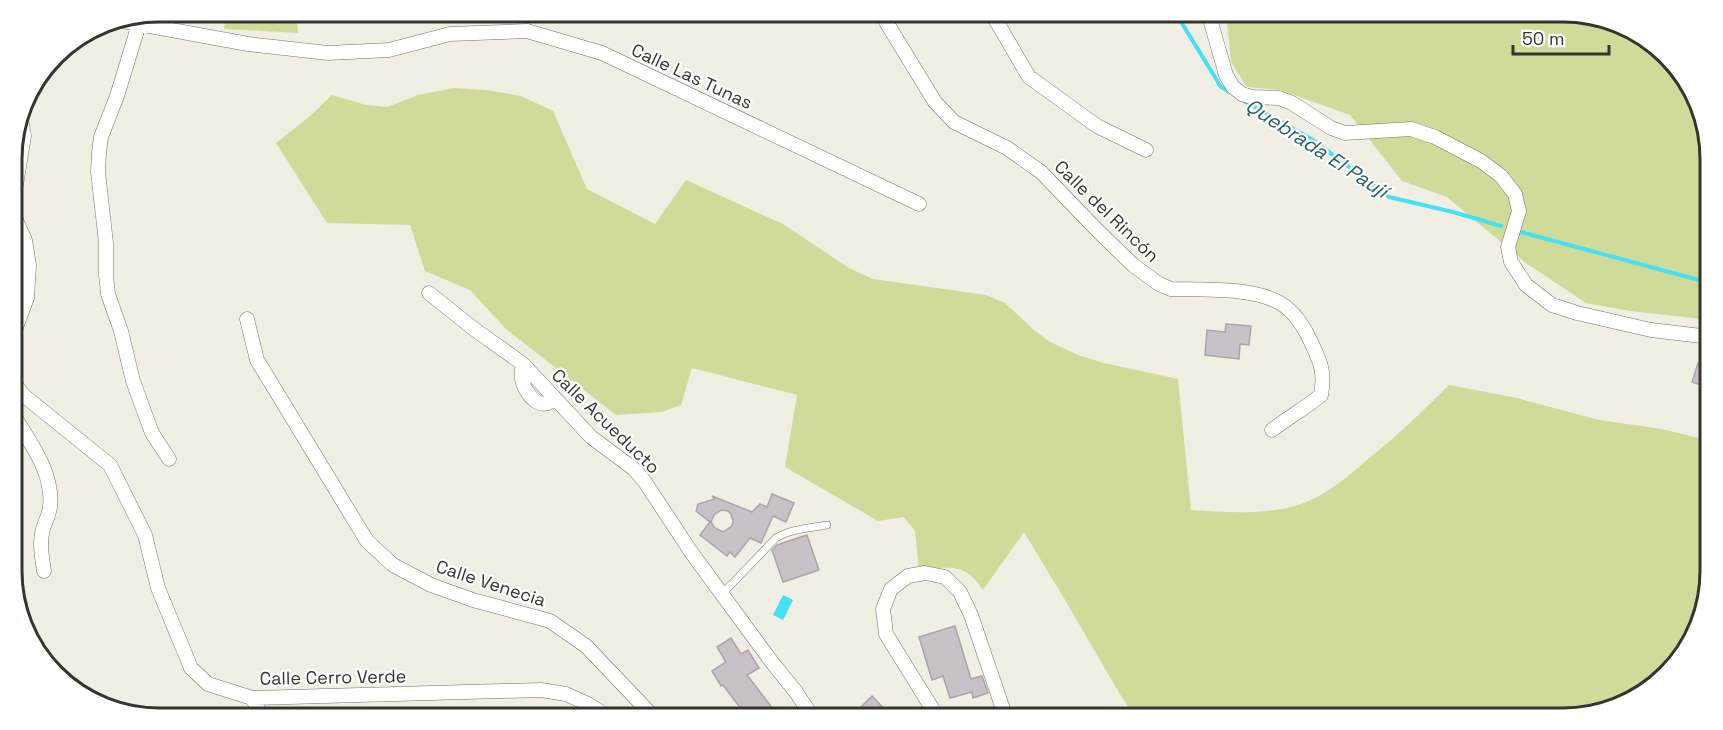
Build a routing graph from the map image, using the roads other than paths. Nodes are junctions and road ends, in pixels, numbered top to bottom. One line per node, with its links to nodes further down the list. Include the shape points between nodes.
1 (886, 22): 15 (street, Calle del Rincón, via 935,102 954,122 1007,148 1041,172 1133,265 1158,284 1255,293 1282,303 1304,326 1324,378 1321,395)
2 (997, 22): 6 (street, via 1029,77 1097,126)
3 (1211, 22): 12 (street, via 1226,75 1242,94 1279,98 1345,133 1411,129 1481,161 1501,176 1515,194 1519,211 1508,247 1511,262 1526,285 1552,305 1651,330)
4 (139, 24): 16 (street, via 101,136 98,172 108,294 152,433)
5 (140, 24): 7 (street, Calle Las Tunas, via 248,44 328,53 388,50 450,34 527,31 602,53)
6 (1146, 150)
7 (919, 204)
8 (23, 235): 10 (street, via 29,265)
9 (429, 293): 19 (street, Calle Acueducto, via 523,364 591,437 634,469)
10 (23, 310)
11 (247, 320): 25 (street, Calle Venecia, via 257,360 367,541 393,565 431,585 550,621 585,646)
12 (1700, 335)
13 (22, 394): 20 (street, Calle Cerro Verde, via 110,465 145,535 158,588 191,668 208,684)
14 (22, 428): 18 (street, via 41,462 49,493 50,507 40,546)
15 (1272, 430)
16 (169, 459)
17 (827, 525): 19 (lane, via 794,530 776,538)
18 (44, 570)
19 (721, 595): 26 (street, Calle Acueducto)
20 (252, 698): 23 (street); 24 (street, Calle Cerro Verde, via 541,690 566,694)
21 (931, 707): 22 (street, via 886,634 884,609 891,589 908,576 925,573 945,577 960,592 978,632)
22 (1003, 707)
23 (257, 708)
24 (594, 708)
25 (645, 708)
26 (806, 708)

